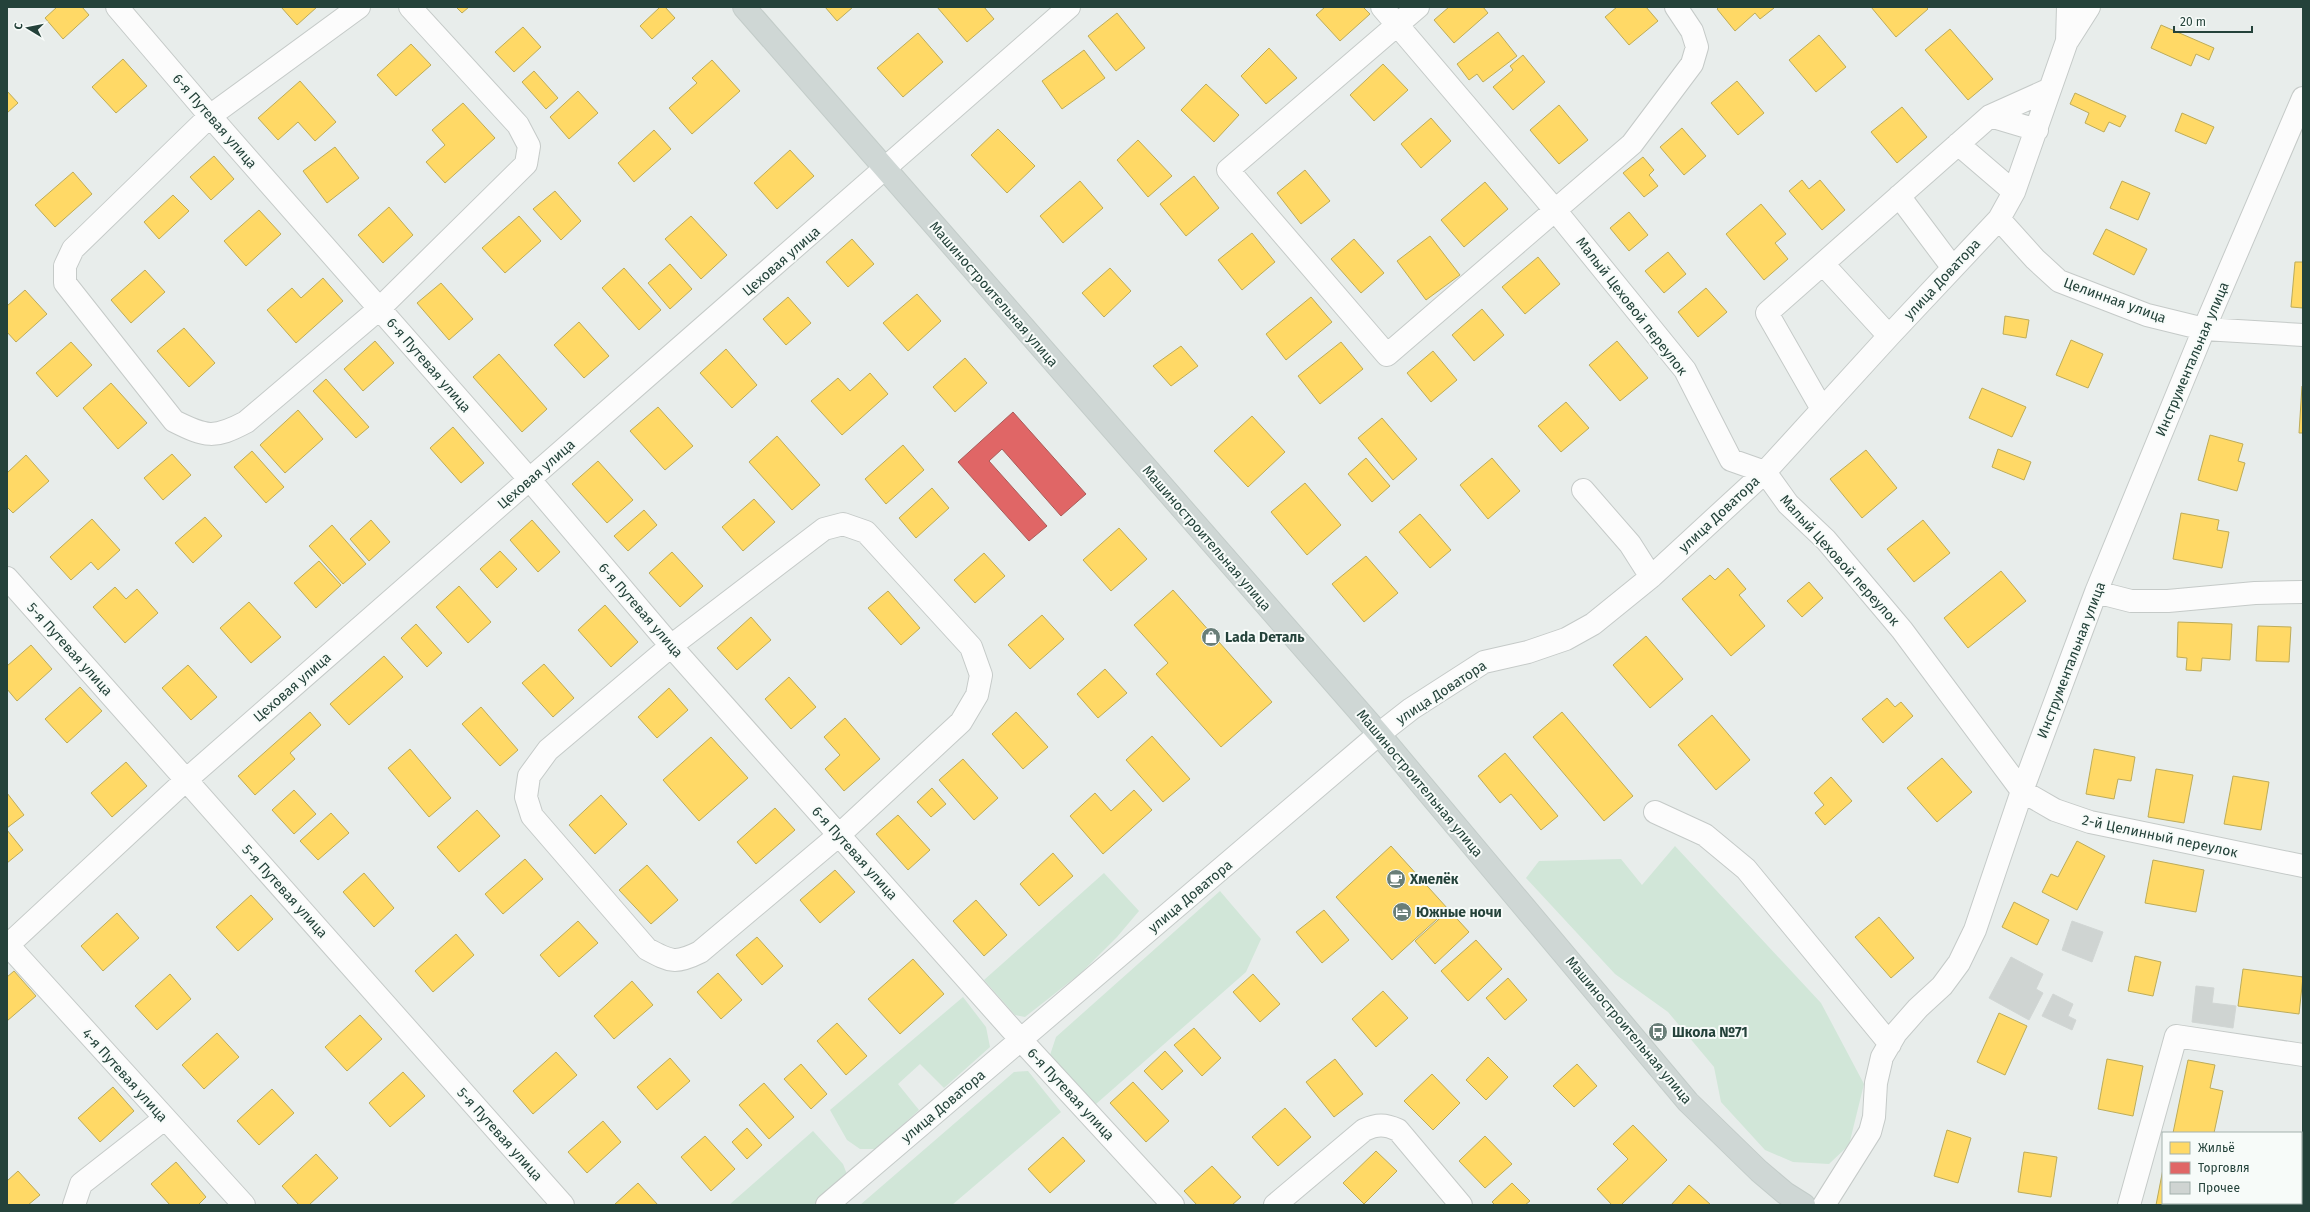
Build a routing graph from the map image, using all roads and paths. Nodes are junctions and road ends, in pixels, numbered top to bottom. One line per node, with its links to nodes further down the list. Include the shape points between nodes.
1 (117, 7): 15 (street, 6-я Путевая улица)
2 (359, 7): 15 (street)
3 (410, 7): 26 (street, via 518,125 529,146 526,164)
4 (744, 7): 19 (main road, Машиностроительная улица)
5 (1070, 7): 19 (street, Цеховая улица)
6 (1382, 7): 11 (street, Малый Цеховой переулок)
7 (1418, 7): 11 (street)
8 (1676, 7): 22 (street, via 1692,31 1697,47 1692,64 1632,144)
9 (2068, 7): 12 (street, улица Доватора)
10 (2089, 7): 12 (street)
11 (1397, 25): 22 (street, Малый Цеховой переулок); 22 (street, via 1228,170 1233,176 1387,355)
12 (2067, 41): 13 (street, улица Доватора)
13 (2050, 89): 16 (street); 17 (street, улица Доватора)
14 (2303, 98): 27 (street, Инструментальная улица)
15 (210, 116): 26 (street, 6-я Путевая улица); 26 (street, via 73,249 65,266 65,283 174,421 198,433 224,434 246,422)
16 (1990, 116): 17 (street); 18 (street)
17 (2037, 130): 20 (street, улица Доватора)
18 (1958, 144): 20 (street); 21 (street)
19 (886, 170): 32 (street, Цеховая улица); 39 (main road, Машиностроительная улица)
20 (2014, 192): 23 (street, улица Доватора)
21 (1899, 196): 24 (street); 25 (street)
22 (1556, 210): 31 (street, Малый Цеховой переулок, via 1685,370 1731,460)
23 (1999, 219): 25 (street, улица Доватора); 27 (street, Целинная улица, via 2059,281 2147,315)
24 (1823, 264): 29 (street); 30 (street, via 1767,313)
25 (1953, 268): 29 (street, улица Доватора)
26 (379, 309): 32 (street, 6-я Путевая улица)
27 (2204, 329): 28 (street, Целинная улица); 36 (street, Инструментальная улица)
28 (2303, 335)
29 (1888, 336): 30 (street, улица Доватора)
30 (1822, 410): 31 (street, улица Доватора)
31 (1765, 472): 34 (street, улица Доватора); 41 (street, Малый Цеховой переулок, via 1788,504 1826,540 1902,630)
32 (530, 480): 38 (street, 6-я Путевая улица); 40 (street, Цеховая улица)
33 (1583, 490): 34 (street, via 1630,544)
34 (1651, 577): 39 (street, улица Доватора, via 1593,624 1573,635 1528,652 1484,662 1411,709)
35 (7, 578): 40 (street, 5-я Путевая улица)
36 (2096, 592): 37 (street, via 2131,600 2168,601 2255,593); 41 (street, Инструментальная улица)
37 (2303, 592)
38 (671, 646): 43 (street, 6-я Путевая улица); 43 (street, via 824,529 843,524 866,532 971,647 981,675 977,695 961,722); 43 (street, via 548,750 529,776 526,797 532,816 648,949 666,959 683,960 700,952)
39 (1379, 734): 46 (street, улица Доватора); 57 (main road, Машиностроительная улица, via 1688,1102 1759,1171)
40 (186, 780): 45 (street, Цеховая улица); 52 (street, 5-я Путевая улица)
41 (2022, 791): 44 (street, 2-й Целинный переулок, via 2055,810 2090,822); 47 (street, Инструментальная улица, via 1975,930 1959,964 1942,986 1905,1023)
42 (1655, 812): 47 (street, via 1705,835 1746,870)
43 (839, 835): 46 (street, 6-я Путевая улица)
44 (2303, 866)
45 (7, 945): 49 (street, 4-я Путевая улица)
46 (1021, 1040): 53 (street, улица Доватора); 54 (street, 6-я Путевая улица)
47 (1890, 1044): 58 (street, Инструментальная улица, via 1882,1057 1876,1083 1874,1117 1870,1132)
48 (2303, 1054): 59 (street, via 2176,1036)
49 (164, 1119): 50 (street, via 81,1184); 51 (street, 4-я Путевая улица)
50 (74, 1205)
51 (244, 1205)
52 (563, 1205)
53 (828, 1205)
54 (1173, 1205)
55 (1275, 1205): 56 (street, via 1364,1130 1375,1125 1386,1125 1398,1130)
56 (1461, 1205)
57 (1804, 1205)
58 (1824, 1205)
59 (2129, 1205)

